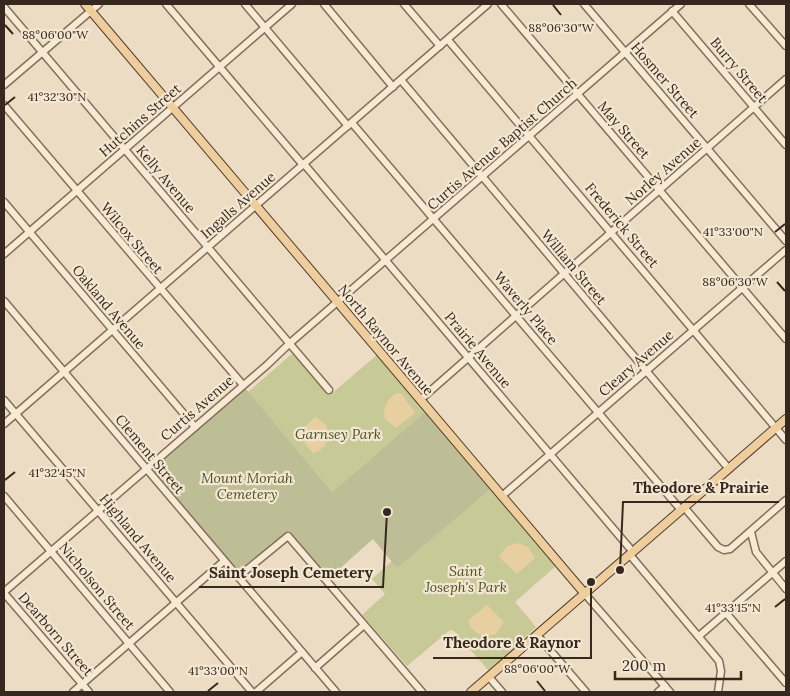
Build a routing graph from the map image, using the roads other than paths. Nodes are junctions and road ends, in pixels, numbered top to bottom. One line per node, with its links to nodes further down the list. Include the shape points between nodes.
1 (84, 4): 14 (main road, North Raynor Avenue)
2 (99, 4): 14 (street)
3 (166, 4): 22 (street, Prairie Avenue)
4 (245, 4): 16 (street, Waverly Place)
5 (292, 4): 16 (street, Hutchins Street)
6 (324, 4): 26 (street)
7 (404, 4): 18 (street)
8 (501, 4): 27 (street, May Street)
9 (584, 4): 21 (street, Hosmer Street)
10 (681, 4): 15 (street, Curtis Avenue Baptist Church)
11 (750, 4): 19 (street)
12 (486, 5): 17 (street, Ingalls Avenue)
13 (4, 7): 20 (street, Kelly Avenue)
14 (90, 11): 20 (street); 29 (main road, North Raynor Avenue)
15 (672, 11): 21 (street, Curtis Avenue Baptist Church); 30 (street, Burry Street)
16 (265, 28): 22 (street, Hutchins Street); 31 (street, Waverly Place)
17 (448, 40): 18 (street, Ingalls Avenue); 32 (street, Frederick Street)
18 (440, 46): 24 (street, Ingalls Avenue)
19 (786, 46)
20 (42, 52): 25 (street); 35 (street, Kelly Avenue)
21 (625, 53): 27 (street, Curtis Avenue Baptist Church); 34 (street, Hosmer Street)
22 (220, 67): 29 (street, Hutchins Street); 36 (street, Prairie Avenue)
23 (786, 79): 30 (street, Norley Avenue)
24 (401, 80): 26 (street, Ingalls Avenue); 37 (street, William Street)
25 (4, 85)
26 (393, 87): 31 (street, Ingalls Avenue)
27 (577, 94): 32 (street, Curtis Avenue Baptist Church); 39 (street, May Street)
28 (4, 105): 38 (street, Wilcox Street)
29 (172, 108): 35 (street, Hutchins Street); 41 (main road, North Raynor Avenue)
30 (754, 108): 33 (street, Burry Street); 34 (street, Norley Avenue)
31 (350, 124): 36 (street, Ingalls Avenue); 42 (street, Waverly Place)
32 (530, 135): 37 (street, Curtis Avenue Baptist Church); 44 (street, Frederick Street)
33 (786, 145)
34 (708, 149): 39 (street, Norley Avenue); 45 (street, Hosmer Street)
35 (124, 150): 38 (street, Hutchins Street); 46 (street, Kelly Avenue)
36 (304, 165): 41 (street, Ingalls Avenue); 49 (street, Prairie Avenue)
37 (482, 177): 42 (street, Curtis Avenue Baptist Church); 50 (street, William Street)
38 (76, 191): 43 (street, Hutchins Street); 52 (street, Wilcox Street)
39 (660, 191): 44 (street, Norley Avenue); 51 (street, May Street)
40 (4, 202): 43 (street, Oakland Avenue)
41 (255, 206): 46 (street, Ingalls Avenue); 54 (main road, North Raynor Avenue)
42 (434, 220): 49 (street, Curtis Avenue Baptist Church); 55 (street, Waverly Place)
43 (29, 232): 48 (street, Hutchins Street); 56 (street, Oakland Avenue)
44 (612, 232): 50 (street, Norley Avenue); 57 (street, Frederick Street)
45 (786, 242)
46 (207, 248): 52 (street, Ingalls Avenue); 59 (street, Kelly Avenue)
47 (786, 250): 51 (street, Cleary Avenue)
48 (4, 254)
49 (386, 261): 54 (street, Curtis Avenue Baptist Church); 60 (street, Prairie Avenue)
50 (564, 274): 55 (street, Norley Avenue); 62 (street, William Street)
51 (743, 288): 57 (street, Cleary Avenue); 58 (street, May Street)
52 (160, 289): 56 (street, Ingalls Avenue); 63 (street, Wilcox Street)
53 (4, 301): 61 (street, Clement Street)
54 (338, 302): 59 (street, Curtis Avenue); 66 (main road, North Raynor Avenue)
55 (517, 315): 60 (street, Norley Avenue); 67 (street, Waverly Place)
56 (112, 330): 61 (street, Ingalls Avenue); 71 (street, Oakland Avenue)
57 (694, 330): 62 (street, Cleary Avenue); 72 (street, Frederick Street)
58 (786, 339)
59 (290, 343): 63 (street, Curtis Avenue); 64 (street, Kelly Avenue)
60 (468, 358): 66 (street, Norley Avenue); 74 (street, Prairie Avenue)
61 (64, 372): 68 (street, Ingalls Avenue); 75 (street, Clement Street)
62 (646, 372): 67 (street, Cleary Avenue); 76 (street, William Street)
63 (244, 386): 71 (street, Curtis Avenue)
64 (329, 390)
65 (4, 400): 68 (street, Highland Avenue)
66 (420, 400): 78 (main road, North Raynor Avenue)
67 (598, 413): 74 (street, Cleary Avenue); 80 (street, Waverly Place)
68 (16, 414): 70 (street, Ingalls Avenue); 81 (street, Highland Avenue)
69 (786, 419): 72 (main road)
70 (4, 424)
71 (195, 427): 75 (street, Curtis Avenue)
72 (776, 427): 73 (street, Frederick Street); 76 (main road)
73 (786, 440)
74 (550, 455): 78 (street, Cleary Avenue); 84 (street, Prairie Avenue)
75 (146, 468): 81 (street, Curtis Avenue); 85 (street, Clement Street)
76 (729, 469): 80 (main road)
77 (4, 496): 83 (street, Nicholson Street)
78 (502, 496): 91 (main road, North Raynor Avenue)
79 (786, 500): 82 (street)
80 (683, 509): 82 (street, Waverly Place, via 724,550 730,549); 84 (main road)
81 (98, 510): 83 (street, Curtis Avenue); 92 (street, Highland Avenue)
82 (750, 532): 87 (street, via 756,552)
83 (50, 551): 90 (street, Curtis Avenue); 97 (street, Nicholson Street)
84 (631, 553): 91 (main road); 96 (street, Prairie Avenue)
85 (224, 561): 88 (street, Clement Street); 92 (street)
86 (786, 561): 87 (street)
87 (772, 573): 89 (street); 93 (street)
88 (238, 578): 94 (street, via 288,536); 98 (street, Clement Street)
89 (786, 589)
90 (4, 592): 102 (street, Dearborn Street)
91 (585, 594): 95 (main road); 103 (street, North Raynor Avenue)
92 (176, 603): 97 (street); 107 (street, Highland Avenue)
93 (726, 613): 96 (street); 101 (street)
94 (364, 625): 99 (street); 109 (street)
95 (537, 635): 100 (main road); 112 (street)
96 (699, 636): 115 (street, Prairie Avenue, via 719,661)
97 (129, 643): 102 (street); 106 (street, Nicholson Street)
98 (302, 652): 99 (street, Clement Street); 107 (street)
99 (314, 668): 108 (street, Clement Street)
100 (489, 677): 110 (main road); 111 (street)
101 (786, 682)
102 (82, 684): 104 (street); 105 (street, Dearborn Street)
103 (665, 686): 113 (street); 114 (street, North Raynor Avenue)
104 (72, 692)
105 (89, 692)
106 (170, 692)
107 (254, 692)
108 (336, 692)
109 (422, 692)
110 (471, 692)
111 (502, 692)
112 (586, 692)
113 (658, 692)
114 (670, 692)
115 (718, 692)

